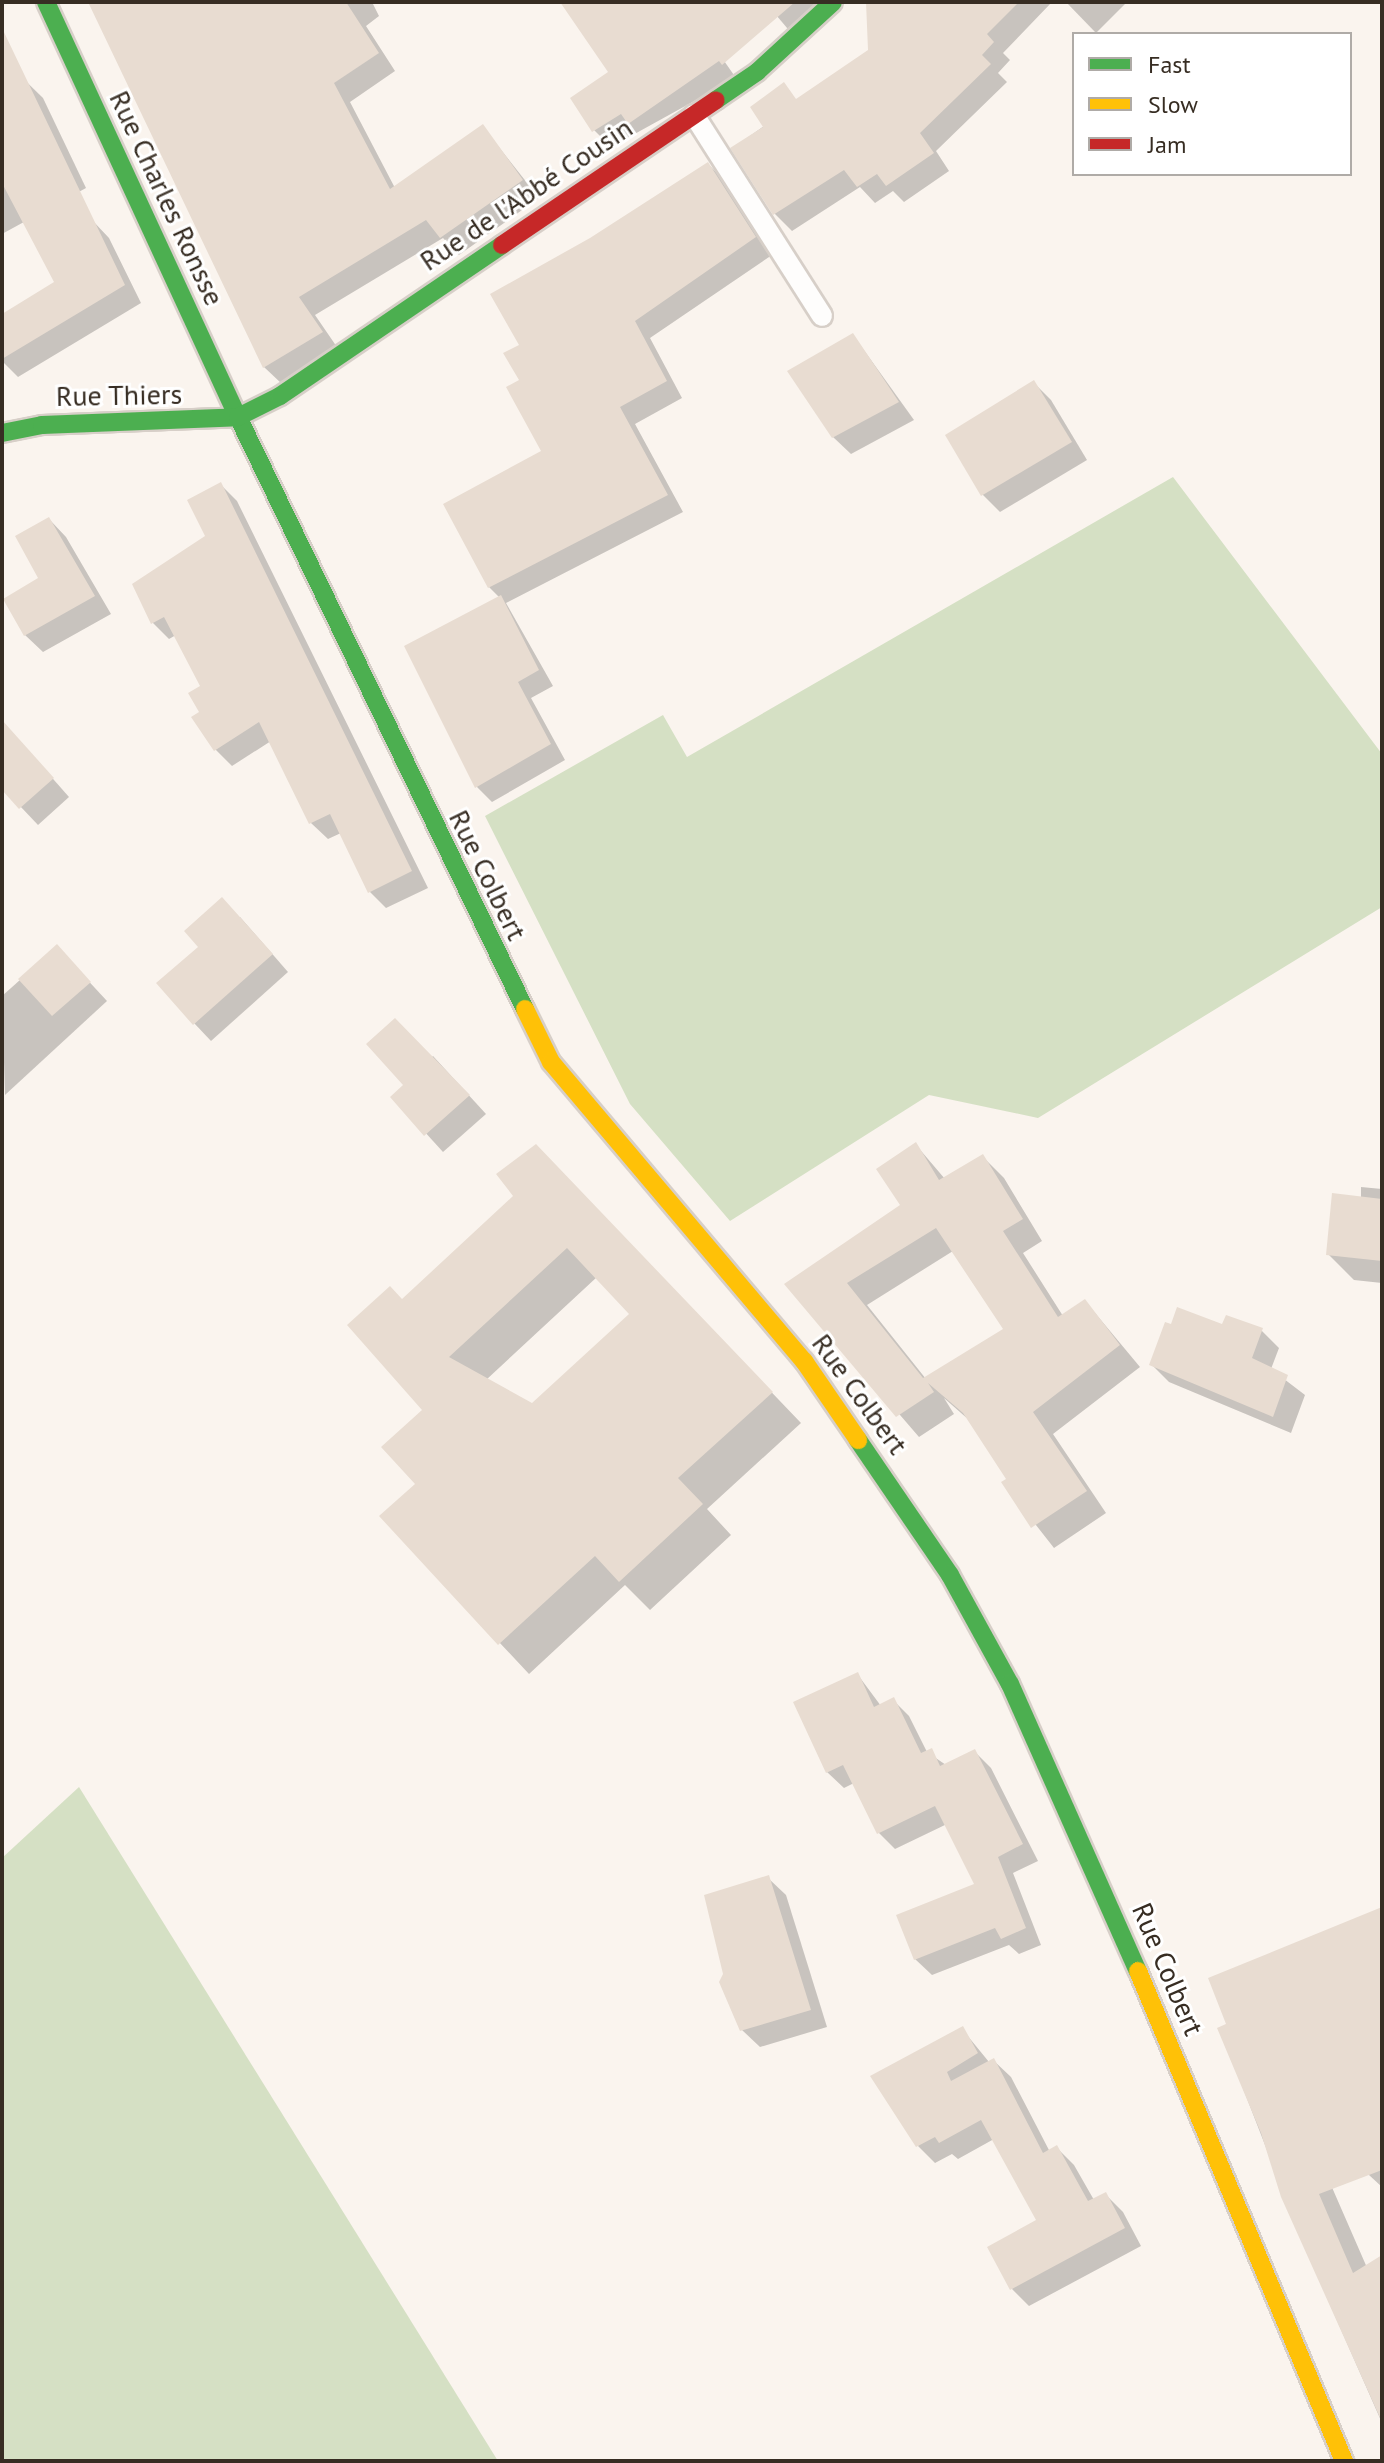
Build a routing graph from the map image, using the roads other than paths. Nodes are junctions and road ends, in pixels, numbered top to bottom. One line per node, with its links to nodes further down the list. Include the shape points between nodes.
1 (46, 2): 5 (main road, Rue Charles Ronsse)
2 (833, 2): 3 (main road, Rue de l'Abbé Cousin, via 778,56)
3 (694, 115): 4 (lane); 5 (main road, Rue de l'Abbé Cousin, via 280,396)
4 (822, 316)
5 (238, 417): 6 (main road, Rue Thiers, via 42,425); 7 (main road, Rue Colbert, via 551,1062 804,1361 950,1575 1010,1684 1100,1881)
6 (2, 433)
7 (1344, 2461)

